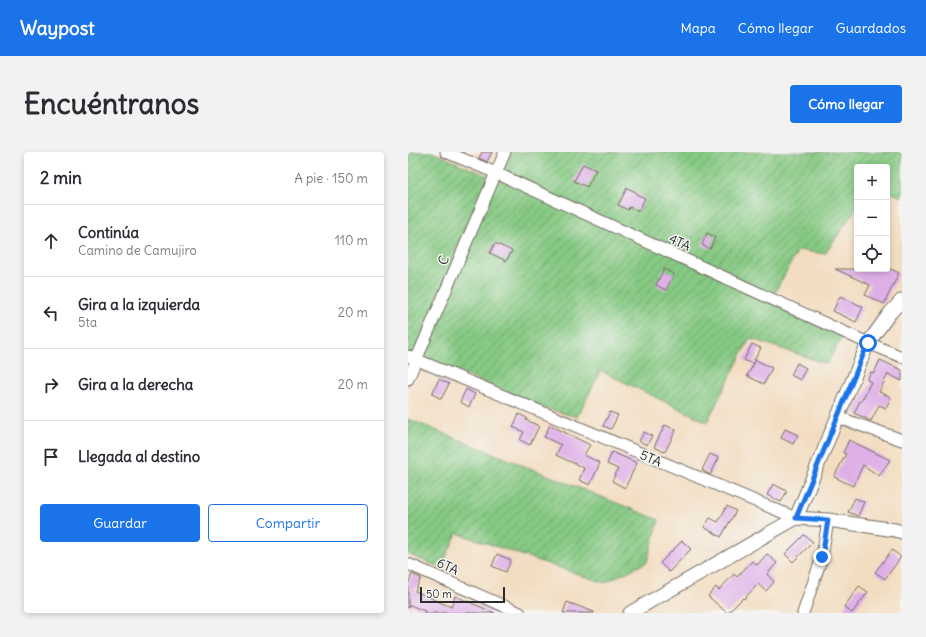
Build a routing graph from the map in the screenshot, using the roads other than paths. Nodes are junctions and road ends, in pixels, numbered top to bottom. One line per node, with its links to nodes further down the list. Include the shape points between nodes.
1 (446, 152): 3 (street, 4TA)
2 (504, 152): 3 (street, C)
3 (496, 173): 5 (street, 4TA); 7 (street, C)
4 (902, 300): 5 (street)
5 (868, 343): 6 (street, 4TA); 9 (street)
6 (902, 357)
7 (412, 358): 8 (street, C); 11 (street, 5TA)
8 (408, 379)
9 (837, 416): 10 (street); 11 (street)
10 (902, 440)
11 (796, 518): 12 (street, 5TA); 16 (street)
12 (828, 520): 13 (street, 5TA); 17 (street, via 822,557)
13 (902, 532)
14 (408, 564): 15 (street, 6TA)
15 (520, 613)
16 (630, 613)
17 (803, 613)

